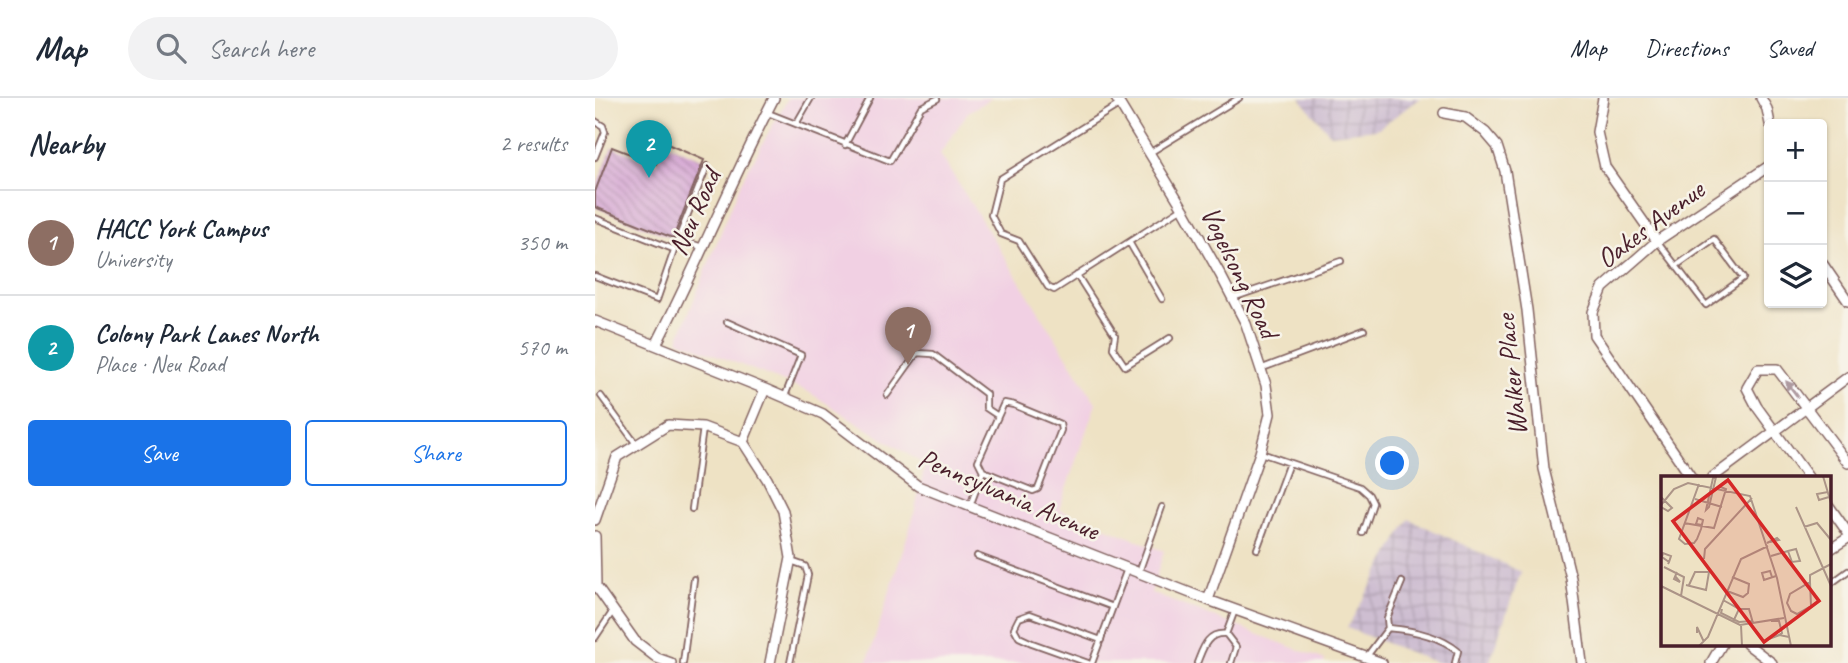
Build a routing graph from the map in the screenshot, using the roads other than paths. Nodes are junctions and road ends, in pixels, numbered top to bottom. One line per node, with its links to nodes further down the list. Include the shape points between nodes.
1 (774, 98): 9 (street, Neu Road)
2 (811, 98): 13 (lane)
3 (870, 98): 14 (lane)
4 (937, 98): 14 (lane, via 921,107 890,161)
5 (1239, 98): 15 (lane)
6 (1603, 98): 22 (street, via 1597,132 1605,167)
7 (1761, 98): 11 (street)
8 (1118, 101): 15 (street, Vogelsong Road); 29 (lane, via 1000,179 991,215 1001,234 1019,241 1048,287 1053,290)
9 (767, 113): 13 (lane); 24 (street, Neu Road)
10 (1444, 113): 96 (street, Walker Place, via 1465,117 1485,132 1497,146 1505,171 1527,310 1544,469 1571,578)
11 (1769, 119)
12 (595, 121): 16 (lane, via 605,132)
13 (796, 124): 14 (lane)
14 (845, 145)
15 (1150, 152): 19 (street, Vogelsong Road)
16 (595, 157)
17 (706, 166): 21 (lane)
18 (1764, 169): 22 (street, Oakes Avenue)
19 (1183, 208): 23 (lane); 31 (street, Vogelsong Road)
20 (595, 218): 25 (lane)
21 (678, 239): 24 (lane); 25 (lane)
22 (1657, 241): 27 (lane); 55 (street, Oakes Avenue, via 1603,288 1593,312 1594,335)
23 (1129, 242): 29 (lane); 32 (lane)
24 (703, 247): 38 (street, Neu Road)
25 (673, 249): 30 (lane, via 657,300)
26 (1341, 261): 31 (lane)
27 (1676, 266): 27 (lane, via 1706,305 1743,278 1714,239)
28 (1827, 270): 33 (street)
29 (1077, 275): 37 (lane, via 1115,335 1113,348 1125,366)
30 (595, 276)
31 (1232, 298): 39 (street, Vogelsong Road)
32 (1162, 299)
33 (1848, 301)
34 (595, 321): 38 (street, Pennsylvania Avenue)
35 (727, 322): 44 (lane, via 801,355)
36 (1364, 330): 39 (lane)
37 (1170, 338)
38 (656, 345): 41 (street, Pennsylvania Avenue)
39 (1260, 369): 51 (street, Vogelsong Road, via 1270,414)
40 (1848, 377): 45 (street)
41 (765, 388): 44 (street, Pennsylvania Avenue); 49 (street)
42 (887, 395): 46 (lane, via 917,354 933,354 986,394 986,408)
43 (601, 396): 50 (lane)
44 (785, 397): 58 (street, Pennsylvania Avenue, via 823,414 918,486)
45 (1806, 407): 48 (street); 48 (street, one-way to 48, via 1777,369 1758,369 1747,388); 53 (street)
46 (998, 416): 54 (lane, via 978,461); 54 (lane, via 1004,403 1014,405 1061,424 1061,430 1038,489)
47 (703, 427): 49 (street); 50 (street, via 668,425); 60 (lane)
48 (1775, 432): 56 (street); 57 (street)
49 (743, 442): 69 (street, via 783,511)
50 (637, 444): 62 (street, via 617,457)
51 (1260, 453): 52 (lane); 76 (street, Vogelsong Road)
52 (1289, 463): 63 (lane, via 1360,487 1369,495 1373,503); 67 (lane)
53 (1848, 463)
54 (983, 471): 58 (lane)
55 (1690, 476)
56 (1716, 476)
57 (1807, 476)
58 (970, 507): 70 (street, Pennsylvania Avenue)
59 (1162, 507): 72 (lane)
60 (692, 509)
61 (1831, 509): 64 (street)
62 (595, 520)
63 (1363, 533)
64 (1848, 535): 66 (street)
65 (595, 536): 78 (street, via 596,586)
66 (1831, 548)
67 (1257, 549)
68 (977, 556): 77 (lane)
69 (791, 561): 89 (street); 90 (lane, via 805,566 808,575)
70 (1128, 568): 72 (street, Pennsylvania Avenue); 77 (lane)
71 (1848, 571): 75 (lane)
72 (1139, 573): 76 (street, Pennsylvania Avenue)
73 (694, 579): 88 (lane)
74 (1402, 582): 80 (lane, via 1387,618)
75 (1831, 584)
76 (1208, 600): 79 (street, Pennsylvania Avenue)
77 (1113, 607): 83 (lane)
78 (613, 610): 82 (lane); 87 (street, via 635,640)
79 (1235, 610): 81 (lane); 86 (street, Pennsylvania Avenue)
80 (1388, 628): 86 (lane); 95 (lane, via 1410,630 1450,645 1458,652)
81 (1226, 634): 92 (lane, via 1205,642); 93 (lane, via 1235,647)
82 (595, 638)
83 (1101, 640): 91 (lane); 91 (lane, via 1030,614 1019,618 1014,628 1019,637 1032,643)
84 (1722, 646): 97 (street)
85 (1750, 646): 98 (street)
86 (1367, 657): 94 (street, Pennsylvania Avenue)
87 (671, 663)
88 (683, 663)
89 (770, 663)
90 (789, 663)
91 (1090, 663)
92 (1197, 663)
93 (1231, 663)
94 (1383, 663)
95 (1455, 663)
96 (1582, 663)
97 (1710, 663)
98 (1772, 663)

